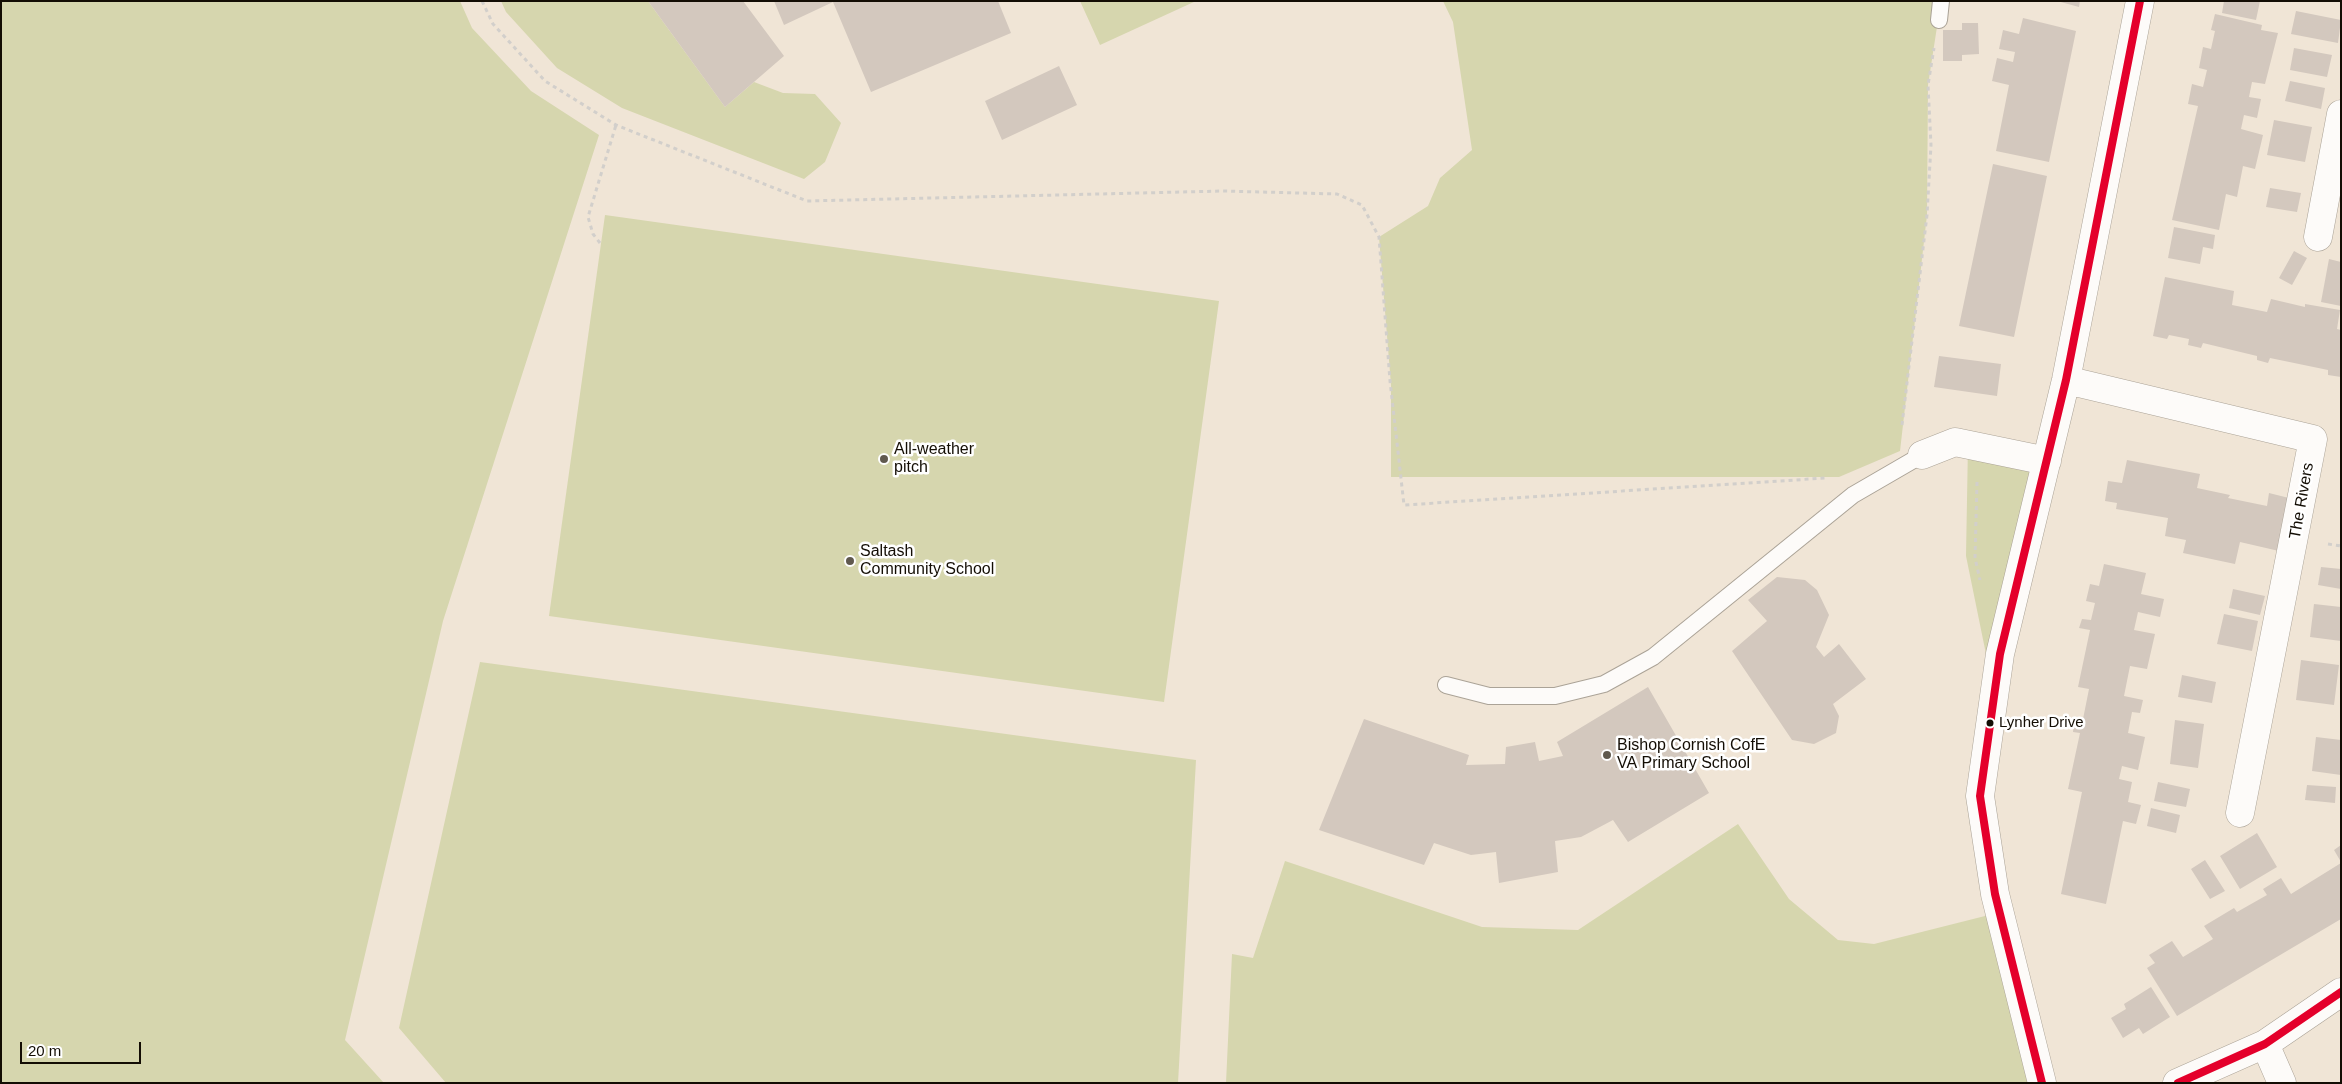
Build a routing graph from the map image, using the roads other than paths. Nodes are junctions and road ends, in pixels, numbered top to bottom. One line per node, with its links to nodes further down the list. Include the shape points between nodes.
1 (1941, 1): 3 (lane)
2 (2140, 1): 6 (street)
3 (1939, 20)
4 (2341, 114): 5 (street)
5 (2318, 237)
6 (2066, 380): 8 (street); 10 (street, The Rivers, via 2313,439)
7 (1922, 455): 8 (street, via 1955,442); 9 (lane, via 1853,494 1653,657 1604,684 1555,696 1489,696)
8 (2047, 461): 13 (street, via 2000,654 1980,796 1995,894)
9 (1446, 684)
10 (2240, 813)
11 (2341, 992): 12 (street)
12 (2265, 1044): 14 (street); 15 (street)
13 (2042, 1083)
14 (2177, 1083)
15 (2282, 1083)

